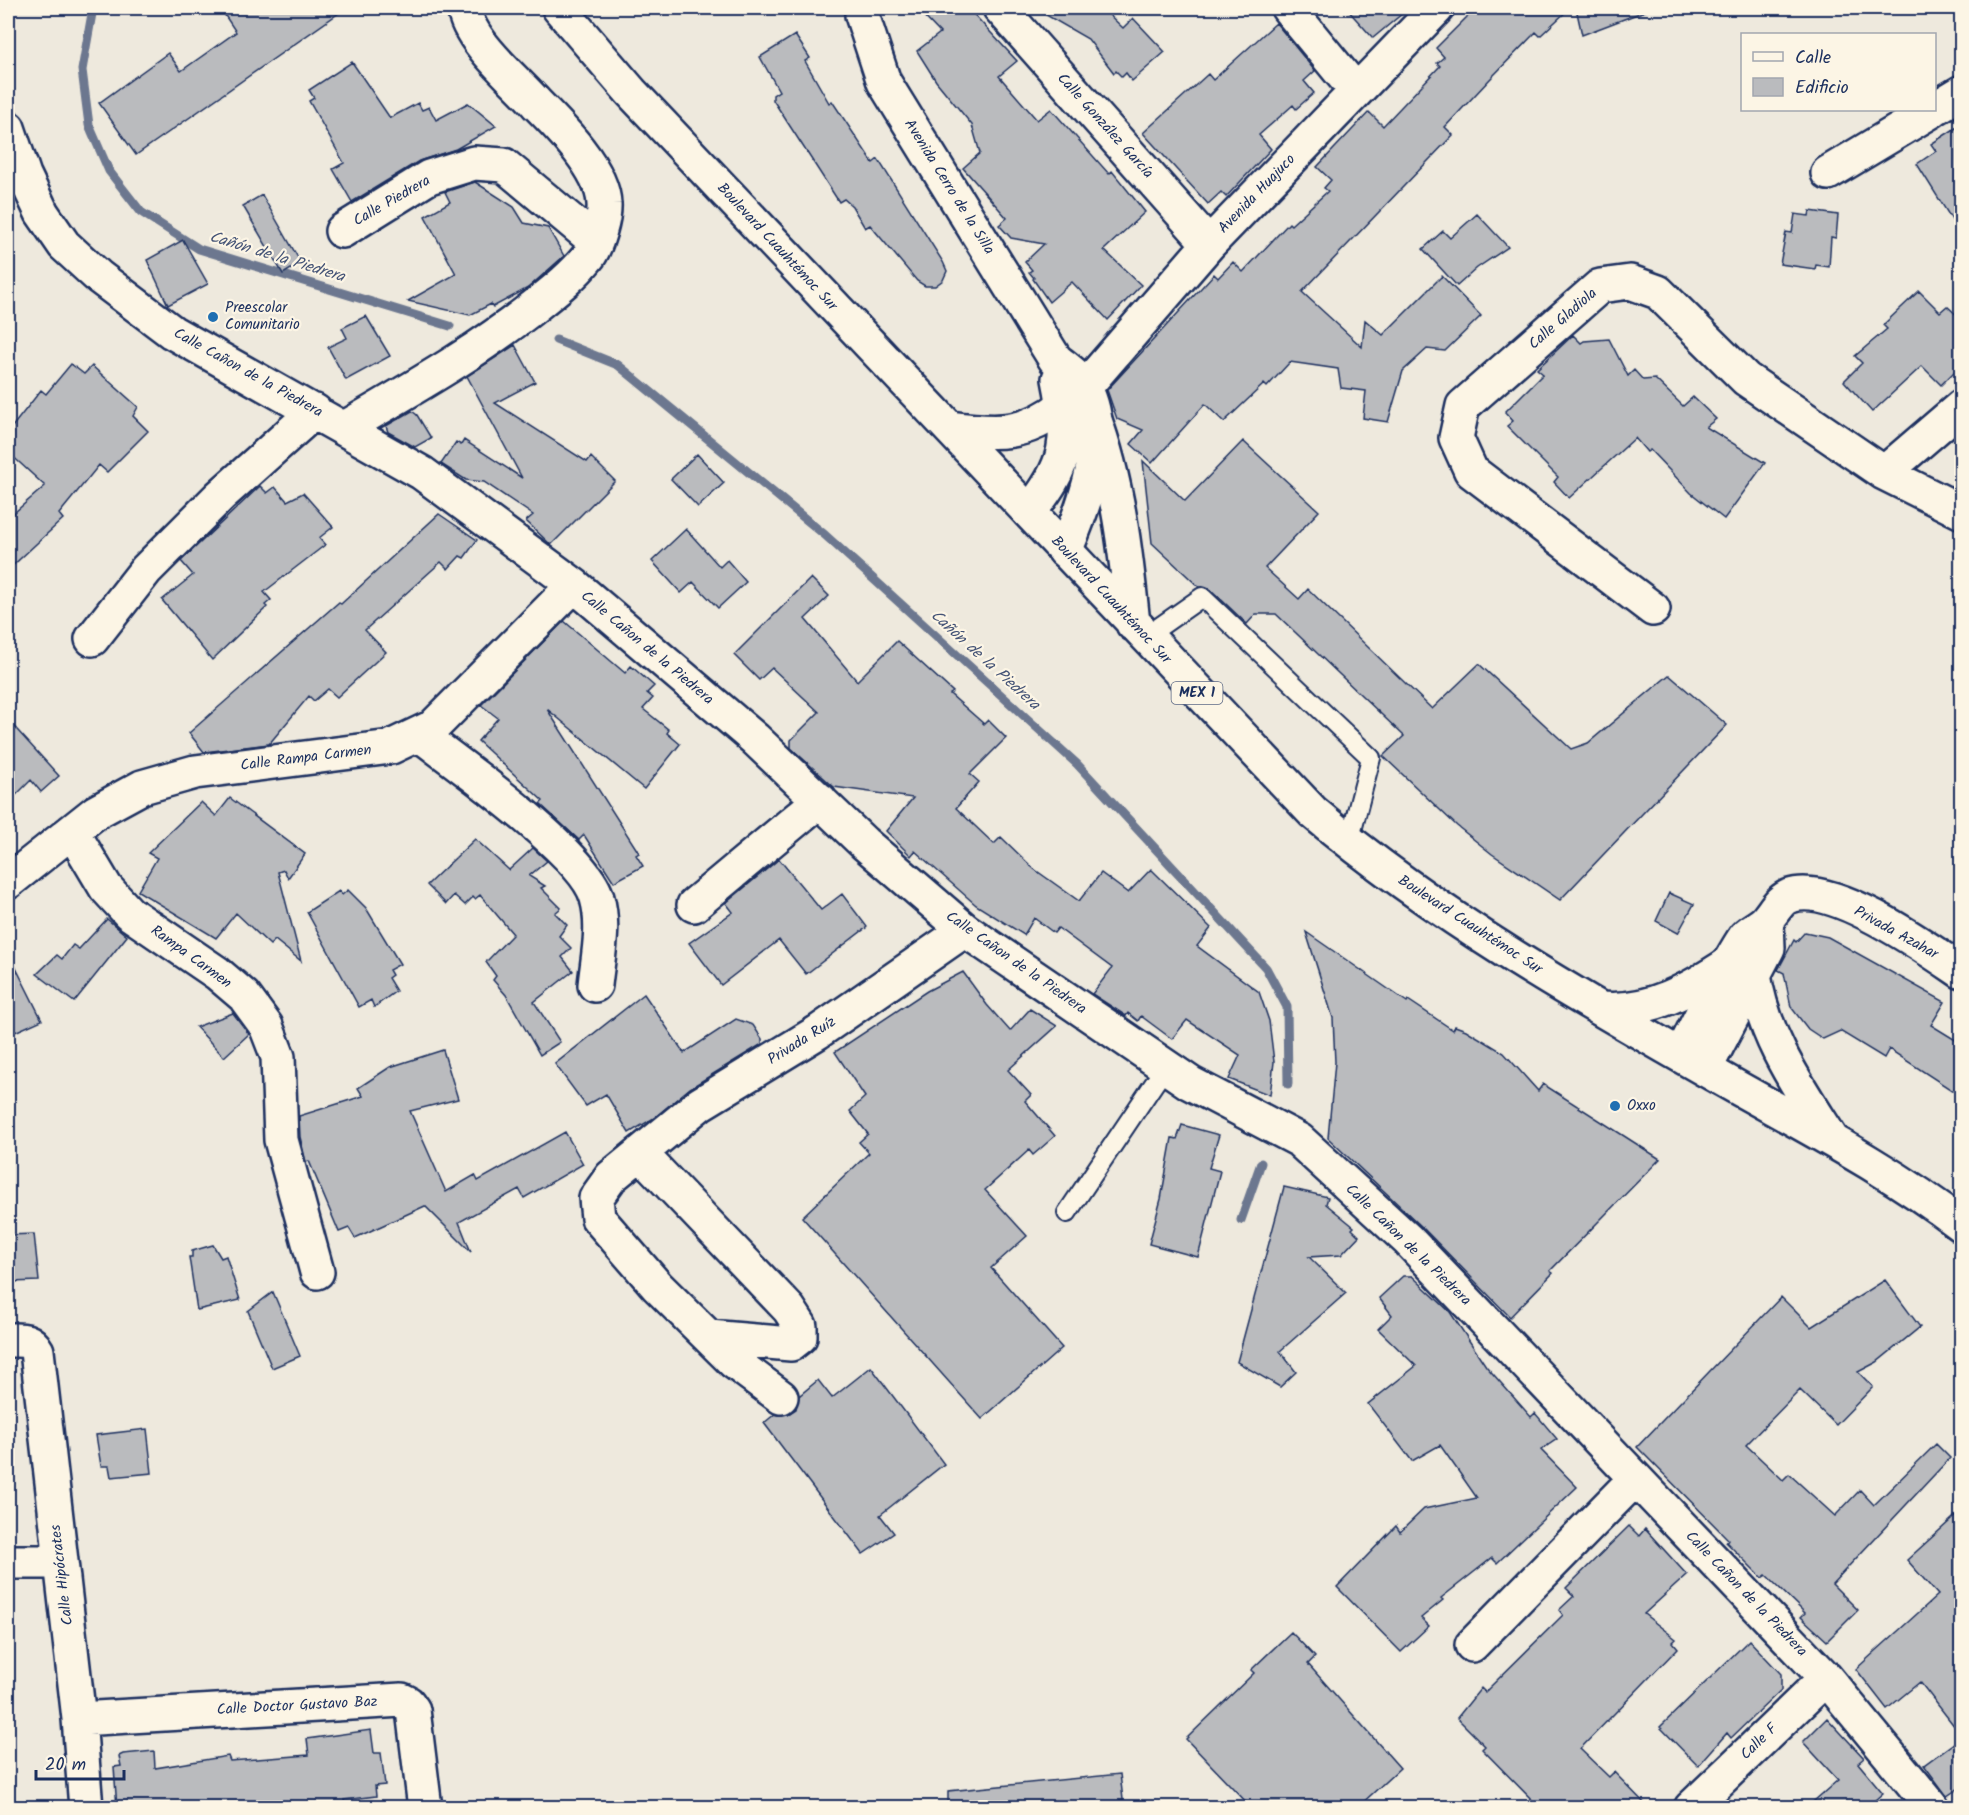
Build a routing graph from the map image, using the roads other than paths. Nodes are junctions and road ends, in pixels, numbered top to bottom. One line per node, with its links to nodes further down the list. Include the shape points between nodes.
1 (464, 8): 15 (street, via 474,34 553,120 599,182 605,205)
2 (559, 8): 21 (street, Boulevard Cuauhtémoc Sur / MEX 1, via 639,101)
3 (862, 8): 17 (street, Avenida Cerro de la Silla, via 884,82)
4 (1000, 8): 16 (street, Calle González García)
5 (1288, 8): 7 (street)
6 (1437, 8): 7 (street, Avenida Huajuco)
7 (1356, 91): 16 (street, Avenida Huajuco)
8 (1962, 92): 9 (street)
9 (1936, 108)
10 (1931, 111): 12 (street)
11 (8, 128): 13 (street, Calle Cañon de la Piedrera)
12 (1828, 173)
13 (16, 183): 19 (street, Calle Cañon de la Piedrera, via 64,245 99,277 172,332)
14 (342, 231): 15 (street, Calle Piedrera, via 429,177 474,163 504,165)
15 (595, 241): 20 (street, via 591,254 569,278 518,320 474,352)
16 (1209, 244): 17 (street, Avenida Huajuco)
17 (1081, 402): 21 (street, Avenida Huajuco, via 1024,429 1008,432); 23 (street, via 1048,489); 25 (street, via 1094,460 1079,519); 28 (street, via 1114,489)
18 (1962, 406): 22 (street)
19 (315, 411): 20 (street, Calle Cañon de la Piedrera); 29 (street, via 220,496 146,570)
20 (345, 428): 26 (street, Calle Cañon de la Piedrera, via 422,473)
21 (950, 428): 23 (street, Boulevard Cuauhtémoc Sur / MEX 1)
22 (1884, 473): 24 (street, Calle Gladiola); 27 (street, Calle Gladiola, via 1746,379 1658,292 1630,282 1600,286 1463,406 1456,438 1471,471)
23 (1029, 512): 25 (street, Boulevard Cuauhtémoc Sur / MEX 1)
24 (1962, 512)
25 (1065, 551): 28 (street, Boulevard Cuauhtémoc Sur / MEX 1)
26 (574, 585): 30 (street, Calle Rampa Carmen, via 433,727); 31 (street, Calle Cañon de la Piedrera, via 755,739)
27 (1653, 609)
28 (1139, 630): 33 (street, Boulevard Cuauhtémoc Sur / MEX 1, via 1280,779); 33 (lane, via 1202,597 1371,758)
29 (92, 639)
30 (419, 734): 32 (street, Calle Rampa Carmen, via 391,747 195,772 142,787 96,812); 39 (street, via 513,807 580,867 597,896 601,923)
31 (820, 800): 35 (street); 36 (street, Calle Cañon de la Piedrera)
32 (72, 831): 34 (street, Calle Rampa Carmen); 47 (street, Rampa Carmen, via 106,888 129,913 217,973 244,996 266,1026 278,1057 281,1140)
33 (1349, 842): 40 (street, Boulevard Cuauhtémoc Sur / MEX 1, via 1493,942)
34 (8, 882)
35 (694, 905)
36 (965, 930): 42 (street, Calle Cañon de la Piedrera); 44 (street, Privada Ruíz, via 818,1032 700,1104)
37 (1742, 969): 38 (street, Privada Azahar, via 1768,948 1767,921 1777,906 1789,896 1810,894 1866,913 1916,940); 40 (street, via 1659,1001 1628,1009); 41 (street, Privada Azahar); 43 (street, via 1794,1080)
38 (1962, 972)
39 (595, 985)
40 (1602, 1009): 41 (street, Boulevard Cuauhtémoc Sur / MEX 1)
41 (1693, 1062): 43 (street, Boulevard Cuauhtémoc Sur / MEX 1)
42 (1166, 1066): 45 (lane); 51 (street, Calle Cañon de la Piedrera, via 1190,1083 1299,1140 1408,1240)
43 (1834, 1142): 46 (street, Boulevard Cuauhtémoc Sur / MEX 1)
44 (640, 1153): 48 (street, Privada Ruíz, via 611,1177 596,1198 598,1218 657,1287); 48 (street, via 789,1309 800,1326 800,1337 791,1344)
45 (1067, 1214)
46 (1962, 1226)
47 (317, 1272)
48 (709, 1337): 50 (street, via 734,1362)
49 (20, 1342): 53 (street, Calle Hipócrates, via 38,1351)
50 (781, 1397)
51 (1635, 1479): 54 (street); 55 (street, Calle Cañon de la Piedrera)
52 (8, 1562): 53 (street)
53 (60, 1562): 56 (street, Calle Hipócrates)
54 (1472, 1644)
55 (1826, 1678): 59 (street, Calle F); 60 (street, Calle Cañon de la Piedrera)
56 (79, 1719): 57 (street, Calle Hipócrates); 58 (street, Calle Doctor Gustavo Baz, via 402,1700 413,1710)
57 (86, 1808)
58 (425, 1808)
59 (1692, 1808)
60 (1933, 1808)

